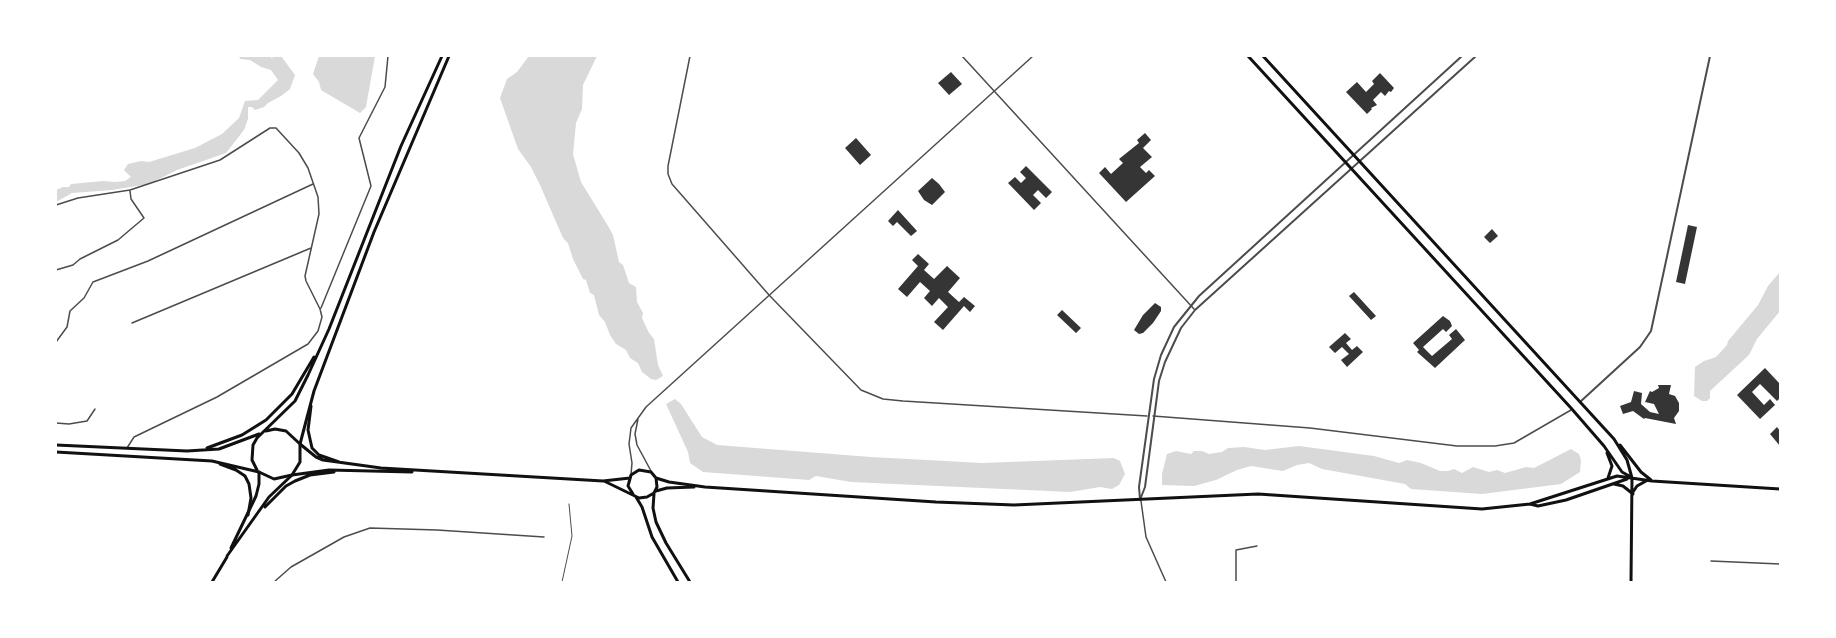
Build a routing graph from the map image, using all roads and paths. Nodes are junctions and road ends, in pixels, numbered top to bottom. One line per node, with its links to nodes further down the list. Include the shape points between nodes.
1 (388, 56): 24 (street, via 385,87 359,138 371,186)
2 (442, 56): 27 (main road, via 401,146)
3 (449, 56): 29 (main road, via 407,149)
4 (690, 56): 22 (street, via 668,166 669,179)
5 (962, 56): 12 (street)
6 (1033, 56): 12 (street)
7 (1248, 56): 15 (main road)
8 (1263, 56): 13 (main road)
9 (1462, 56): 13 (street)
10 (1476, 56): 14 (street)
11 (1710, 56): 30 (street, via 1651,331)
12 (993, 90): 22 (street); 23 (street)
13 (1355, 155): 14 (main road); 15 (street)
14 (1360, 161): 16 (street); 30 (main road)
15 (1347, 163): 16 (main road); 23 (street)
16 (1352, 169): 25 (street); 32 (main road)
17 (314, 184): 18 (street, via 299,153 276,128 270,128 220,160); 20 (street, via 319,214); 28 (street, via 148,261 93,282 70,311 67,327)
18 (130, 190): 19 (street); 21 (street, via 131,199 144,218 118,240)
19 (56, 205)
20 (313, 248): 24 (street, via 305,276); 26 (street)
21 (56, 270)
22 (769, 295): 33 (street, via 852,383 883,399); 35 (street)
23 (1191, 305): 25 (street); 33 (street, via 1174,327 1161,355)
24 (320, 309): 42 (street, via 318,331 308,344 217,397 135,437)
25 (1196, 310): 34 (street, via 1181,328 1165,362)
26 (132, 322)
27 (325, 338): 37 (main road, via 295,401); 43 (main road, via 292,394 266,420 226,442)
28 (56, 342)
29 (312, 399): 39 (main road); 46 (main road, via 312,448 320,455)
30 (1580, 402): 38 (main road)
31 (95, 409): 36 (street, via 87,421)
32 (1572, 409): 34 (street, via 1514,443 1495,446 1457,446 1310,428); 41 (main road)
33 (1148, 416): 63 (street)
34 (1153, 416): 63 (street, via 1145,488)
35 (638, 418): 51 (street, via 629,436); 52 (street, via 637,445)
36 (56, 423)
37 (262, 433): 39 (main road, via 286,431); 43 (main road, via 219,449); 48 (main road, via 252,452)
38 (1614, 439): 54 (main road, via 1627,460); 56 (main road)
39 (300, 444): 46 (main road, via 316,458); 50 (main road, via 300,462)
40 (56, 445): 42 (main road)
41 (1604, 446): 53 (main road, via 1612,466); 54 (main road, via 1622,472)
42 (127, 449): 43 (main road)
43 (187, 451)
44 (56, 452): 45 (main road)
45 (212, 461): 48 (main road); 66 (main road, via 244,476 251,490)
46 (350, 465): 49 (main road)
47 (345, 471): 49 (main road); 50 (main road); 67 (main road, via 310,476 285,486)
48 (259, 472): 50 (main road, via 274,479); 66 (main road, via 259,484)
49 (450, 472): 55 (main road)
50 (292, 474): 67 (main road)
51 (630, 476): 52 (main road, via 643,470); 55 (main road); 62 (main road, via 628,486)
52 (655, 477): 58 (main road); 60 (main road)
53 (1608, 478): 54 (main road); 65 (main road)
54 (1632, 478): 56 (main road); 57 (main road); 61 (main road)
55 (603, 481): 62 (main road)
56 (1652, 481): 59 (main road); 61 (main road, via 1640,483)
57 (1611, 483): 61 (main road); 65 (main road, via 1566,500)
58 (705, 487): 60 (main road, via 673,487); 63 (main road, via 969,504)
59 (1780, 489)
60 (654, 492): 62 (main road, via 647,498); 77 (main road, via 656,522)
61 (1633, 494): 80 (main road)
62 (634, 495): 76 (main road)
63 (1140, 500): 65 (main road, via 1258,494 1474,509); 78 (street, via 1146,537)
64 (569, 504): 75 (lane, via 572,536)
65 (1530, 504)
66 (248, 514): 70 (main road)
67 (256, 517): 70 (main road)
68 (544, 537): 74 (street, via 370,528 344,537 291,567)
69 (1257, 546): 79 (street, via 1236,550)
70 (227, 556): 73 (main road)
71 (1711, 561): 72 (street)
72 (1780, 564)
73 (212, 582)
74 (274, 582)
75 (562, 582)
76 (678, 582)
77 (690, 582)
78 (1167, 582)
79 (1236, 582)
80 (1631, 582)

